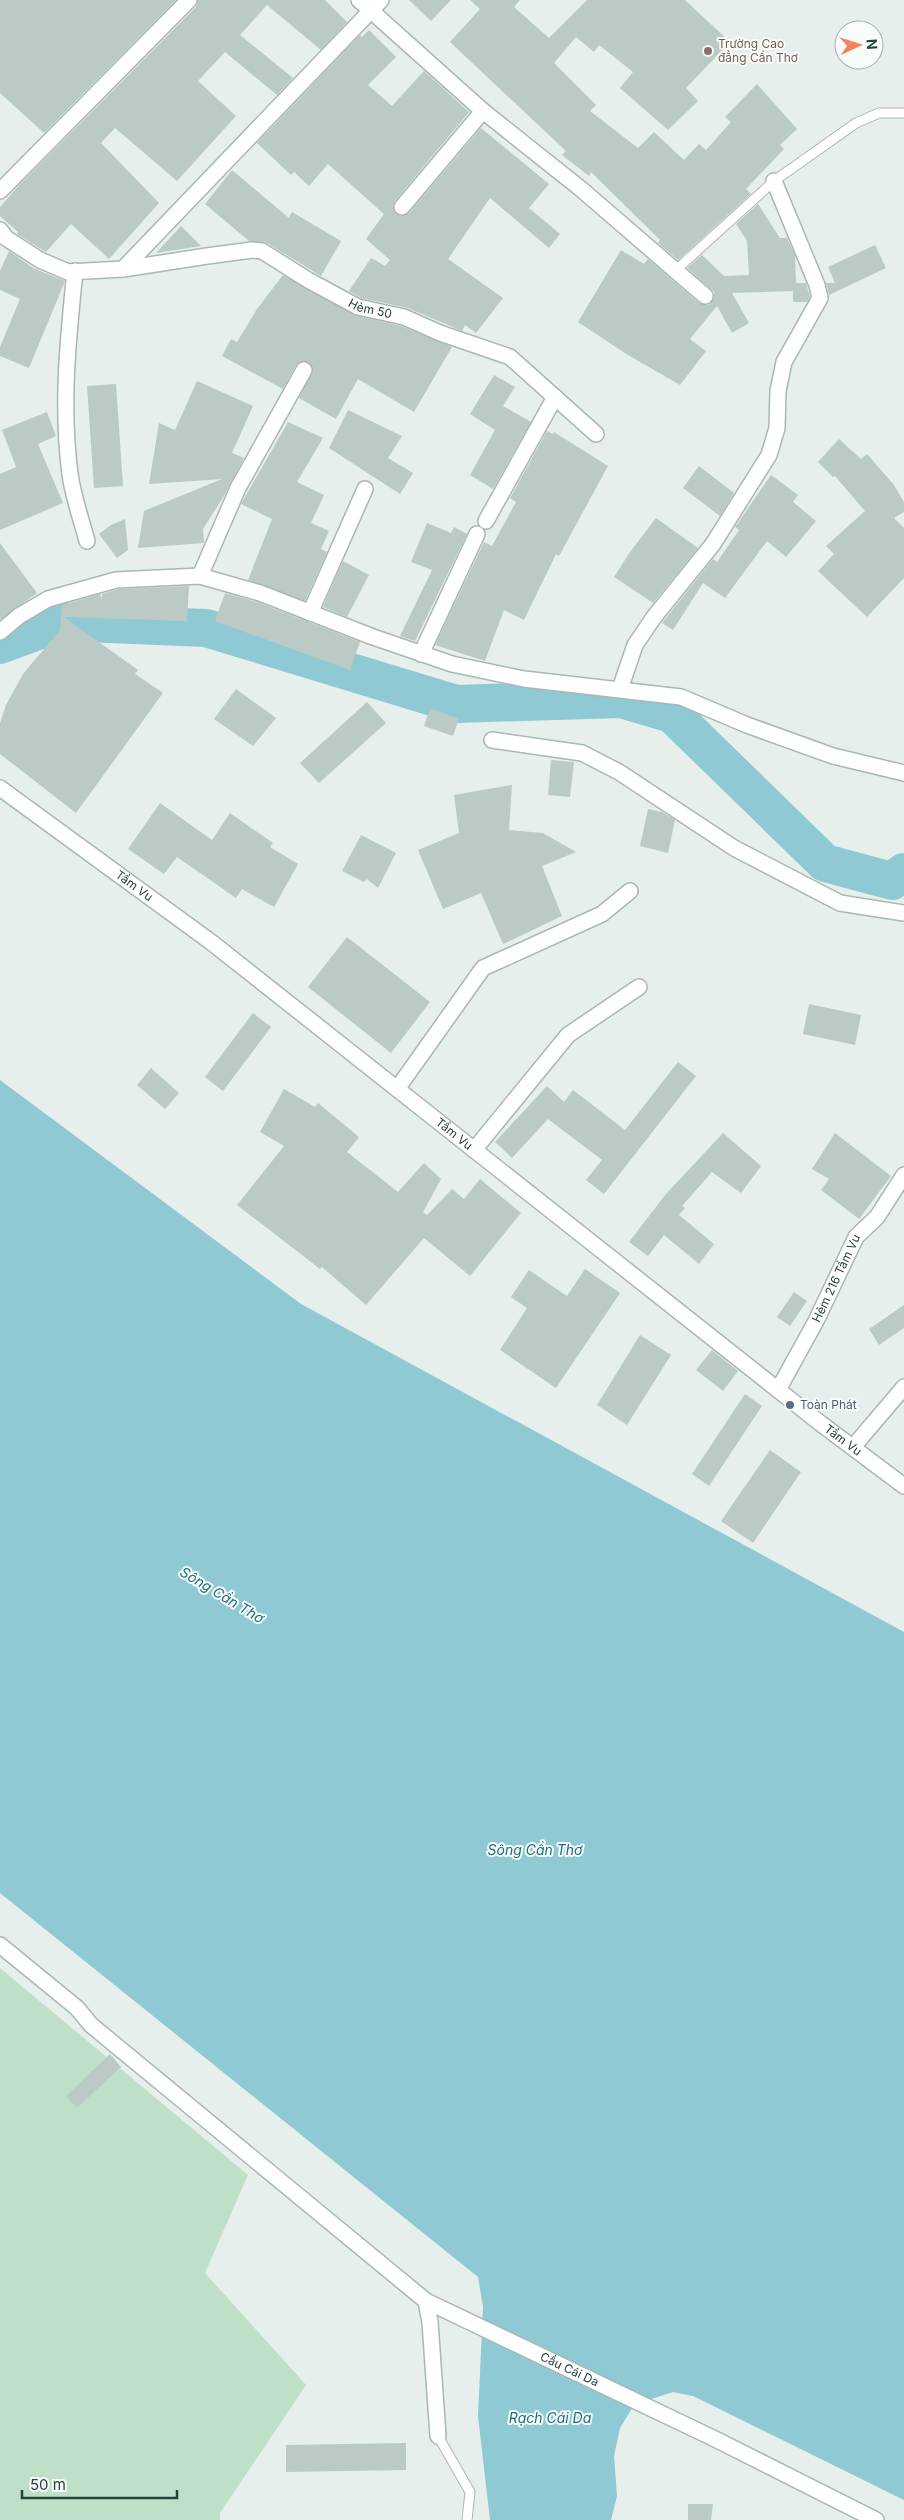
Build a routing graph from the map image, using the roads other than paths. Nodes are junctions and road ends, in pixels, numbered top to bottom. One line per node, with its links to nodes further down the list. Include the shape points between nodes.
1 (189, 0): 7 (street)
2 (358, 0): 3 (street)
3 (376, 5): 4 (street); 10 (street)
4 (484, 111): 8 (street); 11 (street)
5 (904, 114): 6 (lane, via 879,113 856,123)
6 (774, 181): 11 (lane); 25 (street, via 818,285 820,298 784,362 778,391 778,428 769,454 713,544 635,645)
7 (0, 191)
8 (402, 207)
9 (0, 230): 12 (street, Hẻm 50, via 6,238 40,260 68,272)
10 (123, 269): 12 (street, Hẻm 50); 15 (street, Hẻm 50, via 216,254 262,251 358,306 404,317 510,357)
11 (676, 270): 13 (street)
12 (75, 271): 20 (street, via 66,360 65,416 70,475)
13 (705, 296)
14 (304, 370): 21 (street, via 238,488)
15 (555, 397): 16 (street, Hẻm 50); 18 (street)
16 (596, 434)
17 (365, 489): 22 (street)
18 (486, 521)
19 (476, 534): 24 (street)
20 (87, 541)
21 (200, 576): 22 (street, via 260,593); 23 (street, via 116,580 48,599)
22 (310, 614): 24 (street)
23 (0, 632)
24 (421, 654): 25 (street, via 524,679)
25 (620, 689): 27 (street, via 681,697 833,756)
26 (492, 740): 30 (street, via 582,753 619,772 734,848 840,903)
27 (904, 773)
28 (0, 788): 32 (street, Tầm Vu, via 211,942)
29 (630, 891): 32 (street, via 602,914 483,968)
30 (904, 913)
31 (639, 987): 33 (street, via 568,1035)
32 (397, 1089): 33 (street, Tầm Vu)
33 (474, 1150): 36 (street, Tầm Vu)
34 (904, 1175): 36 (street, Hẻm 216 Tầm Vu, via 878,1217 856,1237 816,1321)
35 (904, 1388): 37 (street)
36 (778, 1390): 37 (street, Tầm Vu)
37 (853, 1447): 38 (street, Tầm Vu)
38 (904, 1486)
39 (0, 1945): 40 (street, Cầu Cái Da, via 77,2008 91,2025)
40 (426, 2301): 41 (street); 43 (street, Cầu Cái Da)
41 (438, 2436): 42 (lane, via 470,2492)
42 (467, 2520)
43 (876, 2520)

